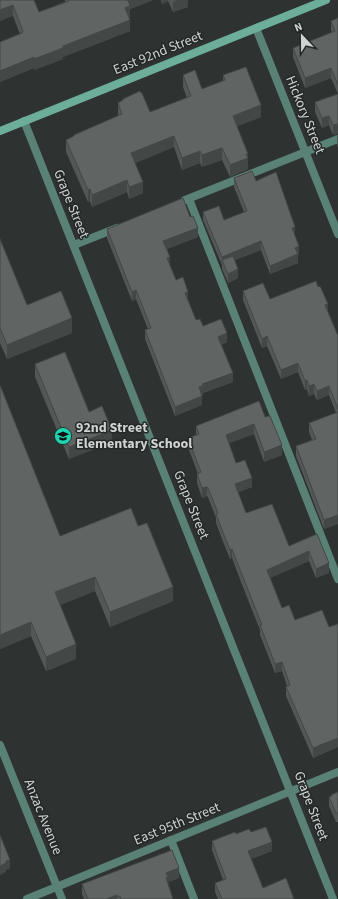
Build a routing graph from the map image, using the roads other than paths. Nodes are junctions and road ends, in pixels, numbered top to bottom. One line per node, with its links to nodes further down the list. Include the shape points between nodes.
1 (326, 0): 2 (street, East 92nd Street)
2 (256, 28): 3 (street, East 92nd Street); 6 (street, Hickory Street)
3 (24, 121): 4 (street, East 92nd Street); 11 (street, Grape Street)
4 (0, 131)
5 (338, 139): 6 (street)
6 (305, 152): 7 (street); 10 (street, Hickory Street)
7 (189, 199): 8 (street); 12 (street)
8 (175, 204)
9 (124, 225): 11 (street)
10 (338, 234)
11 (74, 245): 15 (street, Grape Street)
12 (338, 578)
13 (0, 745): 17 (street, Anzac Avenue)
14 (338, 772): 15 (street, East 95th Street)
15 (291, 791): 16 (street, East 95th Street); 21 (street, Grape Street)
16 (171, 840): 17 (street, East 95th Street); 20 (street)
17 (57, 887): 18 (street, East 95th Street); 19 (street, Anzac Avenue)
18 (27, 899)
19 (62, 899)
20 (194, 899)
21 (333, 899)

